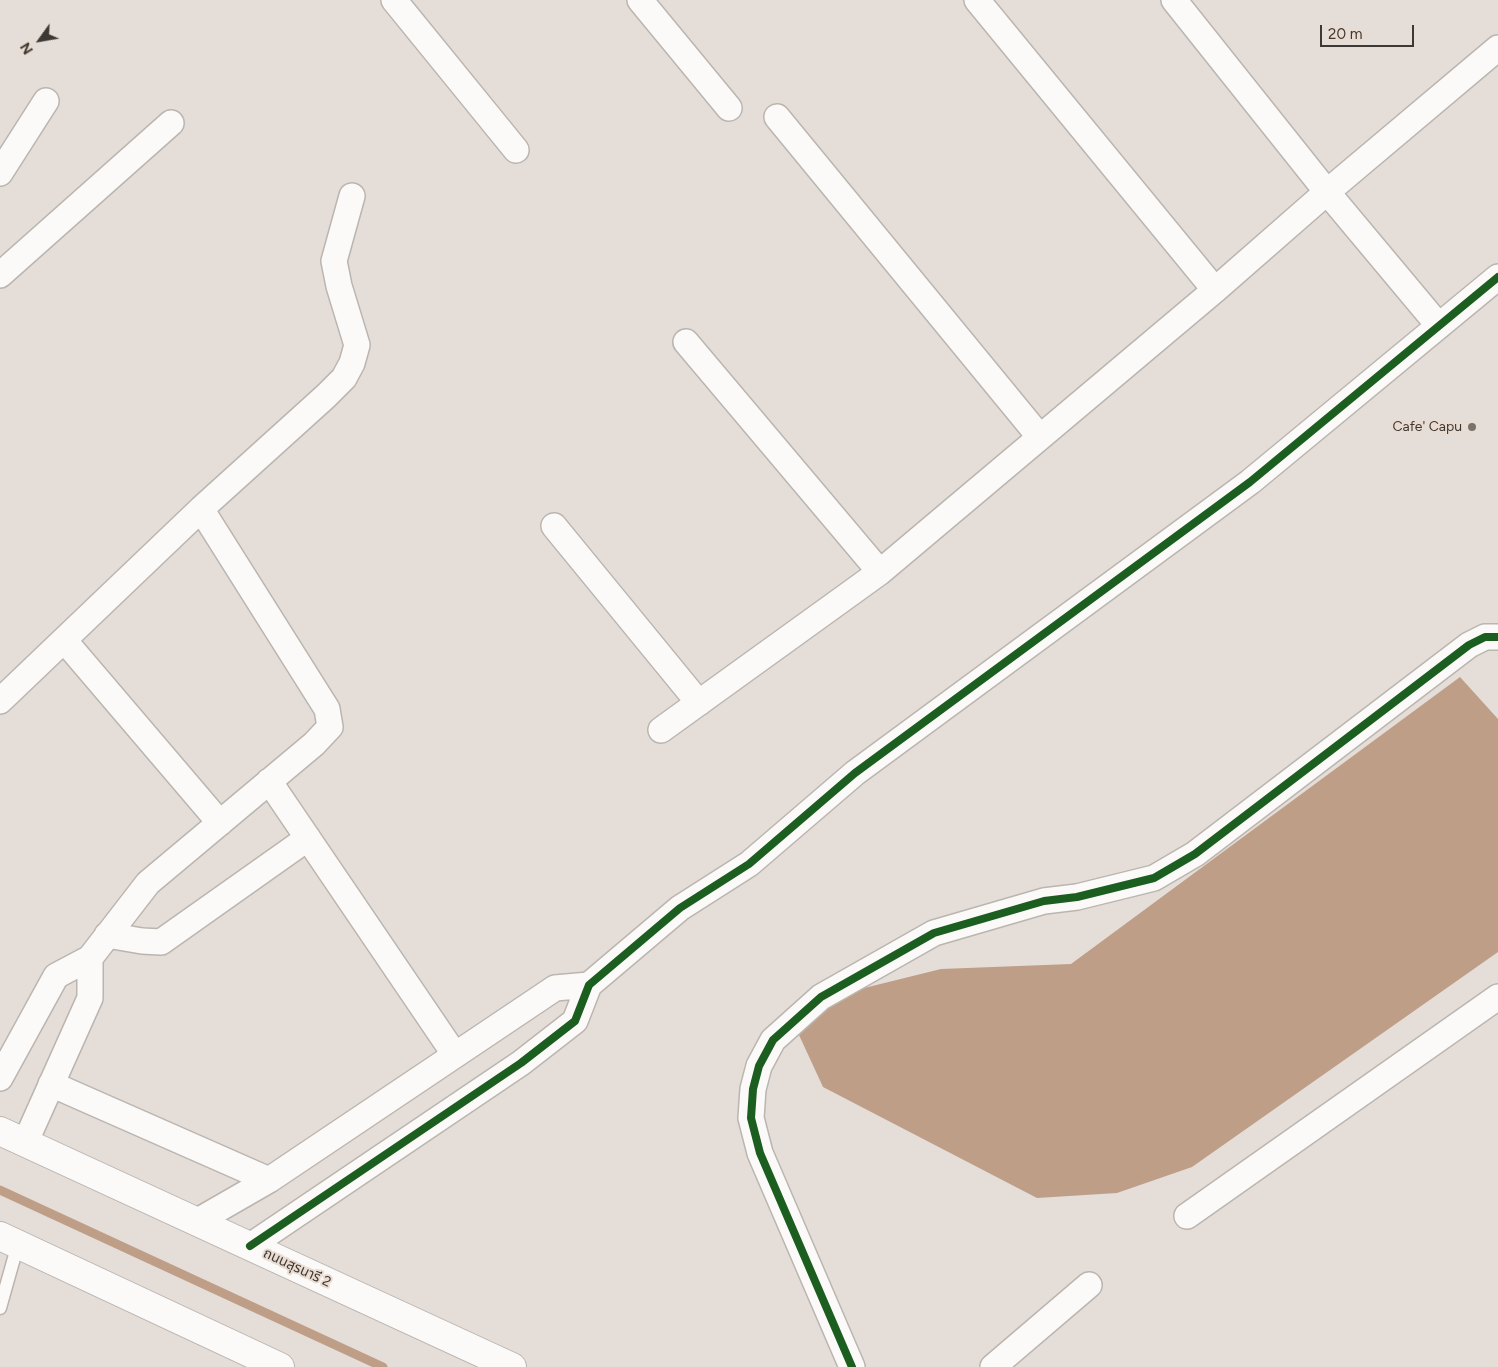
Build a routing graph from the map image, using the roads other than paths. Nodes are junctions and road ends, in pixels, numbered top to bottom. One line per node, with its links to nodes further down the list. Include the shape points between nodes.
1 (394, 0): 10 (street)
2 (640, 0): 7 (street)
3 (977, 0): 16 (street)
4 (1174, 0): 12 (street)
5 (1498, 48): 12 (street)
6 (46, 101): 11 (street)
7 (729, 108)
8 (777, 117): 19 (street)
9 (171, 123): 14 (street)
10 (516, 150)
11 (0, 173)
12 (1327, 192): 16 (street); 17 (street)
13 (352, 196): 20 (street, via 334,261 357,346 352,363 344,378 326,396)
14 (0, 275)
15 (1498, 277): 17 (street)
16 (1215, 290): 19 (street)
17 (1438, 326): 33 (street, via 1250,482 855,773 750,864 680,908)
18 (686, 342): 22 (street)
19 (1039, 436): 22 (street)
20 (202, 510): 24 (street); 28 (street, via 327,709 330,727)
21 (554, 526): 26 (street)
22 (880, 572): 26 (street)
23 (1498, 638): 50 (street, via 1485,637 1469,645 1195,854 1154,878 1044,902 934,933 821,997 773,1040 753,1089 751,1118 760,1154)
24 (64, 640): 25 (street); 29 (street)
25 (0, 702)
26 (699, 702): 27 (street)
27 (661, 730)
28 (269, 781): 29 (street); 30 (street)
29 (220, 823): 31 (street, via 148,883)
30 (308, 838): 31 (street, via 161,942); 36 (street)
31 (107, 935): 32 (street)
32 (90, 958): 35 (street, via 56,976); 38 (street, via 90,998)
33 (589, 985): 36 (street, via 555,988); 45 (street, via 575,1021 522,1062)
34 (1498, 997): 42 (street)
35 (6, 1053): 37 (street)
36 (455, 1055): 41 (street)
37 (0, 1078)
38 (51, 1084): 40 (street); 41 (street)
39 (0, 1131): 40 (main road, ถนนสุรนารี 2)
40 (25, 1143): 43 (main road, ถนนสุรนารี 2)
41 (269, 1180): 43 (street)
42 (1187, 1216)
43 (196, 1222): 45 (main road, ถนนสุรนารี 2)
44 (9, 1240): 47 (lane); 48 (main road)
45 (250, 1246): 49 (main road, ถนนสุรนารี 2)
46 (1089, 1285): 51 (street)
47 (0, 1308)
48 (280, 1367)
49 (512, 1367)
50 (852, 1367)
51 (993, 1367)

